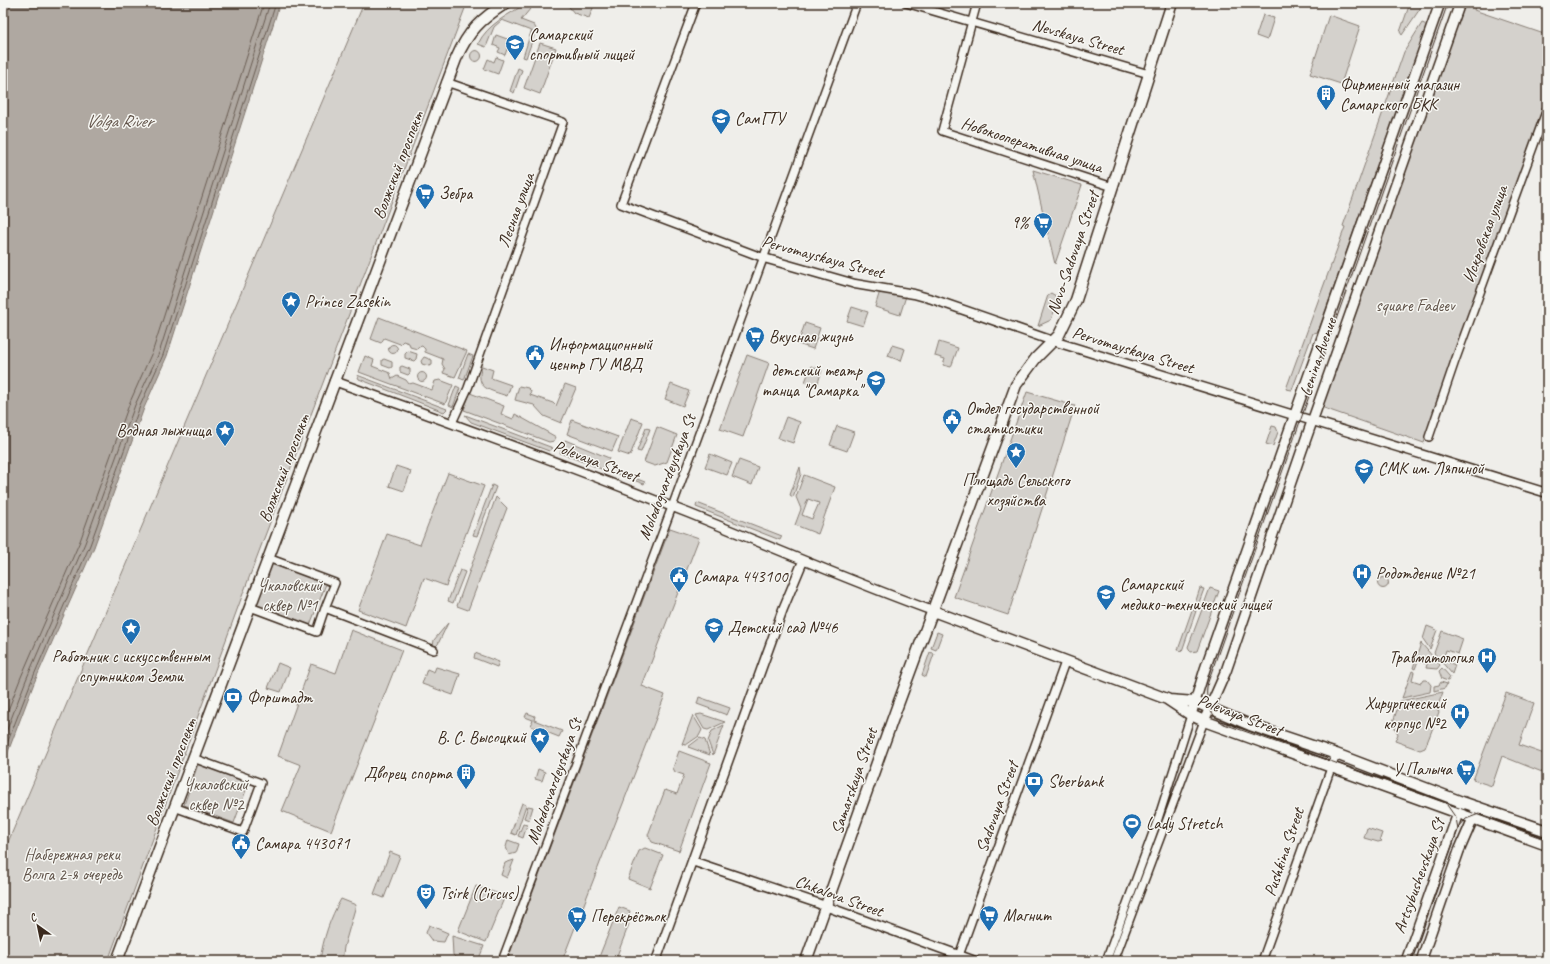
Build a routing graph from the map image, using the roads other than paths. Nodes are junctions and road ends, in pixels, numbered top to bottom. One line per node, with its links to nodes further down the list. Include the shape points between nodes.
1 (506, 3): 11 (main road, Волжский проспект, via 477,23 469,33)
2 (696, 3): 14 (street, Pervomayskaya Street, via 621,204)
3 (857, 3): 14 (street, Molodogvardeyskaya St)
4 (906, 3): 9 (street, Nevskaya Street)
5 (977, 3): 9 (street)
6 (1172, 3): 10 (main road, Novo-Sadovaya Street)
7 (1440, 3): 17 (main road, Lenina Avenue)
8 (1460, 3): 18 (main road, Lenina Avenue)
9 (972, 22): 10 (street, Nevskaya Street); 13 (street, Новокооперативная улица, via 942,131)
10 (1149, 74): 13 (main road, Novo-Sadovaya Street)
11 (446, 82): 16 (main road, Волжский проспект); 19 (street, Лесная улица, via 563,122 468,388)
12 (1547, 109): 20 (street, Искровская улица, via 1454,361)
13 (1113, 187): 15 (main road, Novo-Sadovaya Street, via 1076,300 1064,327)
14 (764, 258): 15 (street, Pervomayskaya Street, via 855,284 920,295); 22 (street, Molodogvardeyskaya St)
15 (1053, 341): 17 (street, Pervomayskaya Street); 27 (main road, Novo-Sadovaya Street, via 1036,358 1016,385)
16 (334, 381): 19 (street, Polevaya Street); 23 (main road, Волжский проспект)
17 (1295, 415): 18 (street, Pervomayskaya Street); 31 (main road, Lenina Avenue)
18 (1313, 420): 21 (street, Pervomayskaya Street); 32 (main road, Lenina Avenue, via 1226,671)
19 (452, 423): 22 (street, Polevaya Street)
20 (1429, 437)
21 (1547, 493)
22 (672, 507): 24 (street, Polevaya Street); 49 (street, Molodogvardeyskaya St)
23 (268, 558): 25 (main road, Волжский проспект); 26 (street, via 335,582)
24 (803, 561): 27 (street, Polevaya Street); 45 (street)
25 (250, 607): 26 (street, via 316,632); 36 (main road, Волжский проспект)
26 (325, 608): 28 (street)
27 (933, 612): 29 (main road); 46 (main road, Samarskaya Street)
28 (434, 650)
29 (1065, 662): 30 (main road); 47 (street, Sadovaya Street)
30 (1167, 700): 31 (main road, Polevaya Street); 33 (main road, Polevaya Street)
31 (1195, 702): 32 (main road, Polevaya Street); 33 (main road, Lenina Avenue)
32 (1210, 708): 34 (main road, Lenina Avenue); 35 (main road, Polevaya Street, via 1250,725)
33 (1191, 715): 34 (main road, Polevaya Street); 53 (street, via 1158,819)
34 (1204, 721): 37 (main road, Polevaya Street); 54 (street)
35 (1336, 754): 37 (street, Pushkina Street); 38 (main road, Polevaya Street)
36 (193, 758): 39 (main road, Волжский проспект); 39 (street, via 261,783 243,832)
37 (1331, 766): 41 (main road, Polevaya Street); 55 (street, Pushkina Street)
38 (1462, 802): 40 (main road, Polevaya Street); 41 (main road, Artsybushevskaya St)
39 (174, 807): 48 (main road, Волжский проспект)
40 (1478, 807): 42 (main road, Artsybushevskaya St); 43 (main road, Polevaya Street)
41 (1458, 813): 42 (main road, Polevaya Street); 56 (main road, Artsybushevskaya St)
42 (1473, 818): 44 (main road, Polevaya Street); 57 (main road, Artsybushevskaya St)
43 (1547, 831)
44 (1547, 845)
45 (692, 861): 46 (street, Chkalova Street); 50 (street)
46 (826, 907): 47 (street, Chkalova Street); 51 (main road, Samarskaya Street)
47 (958, 958): 52 (street, Chkalova Street)
48 (117, 961)
49 (502, 961)
50 (656, 961)
51 (806, 961)
52 (975, 961)
53 (1106, 961)
54 (1114, 961)
55 (1262, 961)
56 (1406, 961)
57 (1421, 961)

